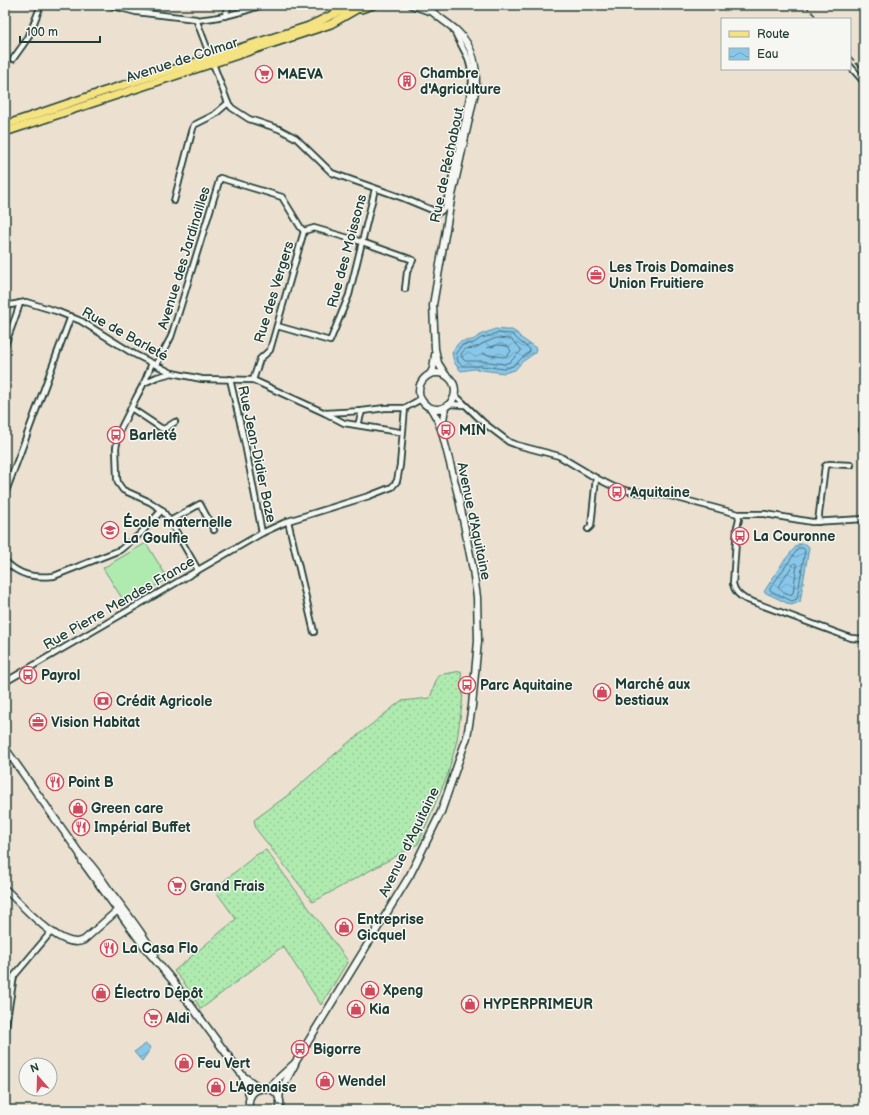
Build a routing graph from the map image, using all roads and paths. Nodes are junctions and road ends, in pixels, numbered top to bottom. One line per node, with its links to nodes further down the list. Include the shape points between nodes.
1 (41, 5): 14 (street, via 28,38)
2 (108, 5): 12 (street, via 136,12)
3 (229, 5): 11 (street)
4 (262, 5): 11 (street)
5 (364, 5): 9 (main road, Avenue de Colmar)
6 (373, 5): 9 (main road)
7 (412, 5): 10 (street)
8 (425, 5): 10 (street, Rue de Péchabout)
9 (353, 8): 15 (main road, Avenue de Colmar)
10 (431, 11): 13 (street, Rue de Péchabout)
11 (225, 16): 12 (street)
12 (197, 20): 15 (street)
13 (452, 28): 21 (street, via 468,58 472,82 445,208 440,212); 31 (street, Rue de Péchabout, via 468,46 474,62 476,79 433,305)
14 (13, 59)
15 (212, 63): 18 (street); 19 (main road, Avenue de Colmar, via 102,92); 20 (main road, Avenue de Colmar)
16 (851, 67): 17 (street)
17 (864, 82)
18 (228, 103): 21 (street, via 249,119 296,138 332,173); 22 (street, via 214,115 194,125)
19 (5, 125)
20 (5, 132)
21 (375, 188): 24 (street, Rue des Moissons)
22 (174, 201)
23 (304, 231): 24 (street, via 314,228); 29 (street, Rue des Vergers); 32 (street, Avenue des Jardinailles, via 282,197 220,178 171,337)
24 (362, 242): 25 (street, via 413,260 407,272); 29 (street, Rue des Moissons, via 349,294 330,341)
25 (405, 289)
26 (20, 303): 27 (street, Rue de Barleté); 28 (street, Rue de Barleté, via 33,304); 30 (street)
27 (5, 306)
28 (71, 316): 32 (street, Rue de Barleté); 54 (street)
29 (277, 326): 37 (street, Rue des Vergers, via 270,350 260,359)
30 (5, 345)
31 (435, 349): 34 (street, Rue de Péchabout); 35 (street, Rue de Péchabout, via 438,362)
32 (154, 364): 33 (street, Rue de Barleté); 38 (street, Avenue des Jardinailles)
33 (172, 372): 36 (street, Rue de Barleté, via 202,379); 38 (street)
34 (430, 374): 35 (street); 40 (street, via 421,382)
35 (446, 374): 39 (street, via 453,382)
36 (230, 379): 37 (street, Rue de Barleté); 63 (street, Rue Jean-Didier Baze)
37 (253, 380): 47 (street, Rue de Barleté)
38 (144, 382): 43 (street, Avenue des Jardinailles)
39 (455, 395): 41 (street); 42 (street)
40 (421, 399): 44 (street); 45 (street)
41 (464, 405): 42 (street); 53 (street, via 509,442 559,456)
42 (447, 406): 45 (street); 51 (street, Avenue d'Aquitaine)
43 (131, 408): 48 (street, via 160,428 164,429); 55 (street, Avenue des Jardinailles, via 119,432 116,448 118,483 122,490)
44 (406, 408): 46 (street, Rue de Barleté); 59 (street, Rue Pierre Mendes France, via 400,465 397,481 392,487)
45 (431, 408): 51 (street, Avenue d'Aquitaine)
46 (362, 411): 47 (street, Rue de Barleté); 49 (street)
47 (326, 413): 49 (street, Rue de Barleté, via 344,422)
48 (176, 422)
49 (358, 425): 50 (street, Rue de Barleté)
50 (399, 432)
51 (442, 432): 77 (street, Avenue d'Aquitaine, via 459,499 477,597 478,641 467,737 441,812 410,875)
52 (850, 465): 60 (street, via 825,466)
53 (596, 478): 56 (street, via 629,491 670,496); 61 (street, via 591,526)
54 (5, 494)
55 (162, 510): 58 (street); 64 (street, via 137,537 120,550 60,574 26,576)
56 (738, 514): 60 (street, via 765,514); 67 (street, via 733,584 738,594 745,599 851,638)
57 (864, 519): 60 (street)
58 (170, 520): 62 (street, via 200,504); 65 (street)
59 (288, 521): 63 (street, Rue Pierre Mendes France); 66 (street)
60 (818, 522)
61 (588, 529)
62 (214, 530)
63 (262, 533): 65 (street, Rue Pierre Mendes France)
64 (5, 561)
65 (198, 570): 68 (street, Rue Pierre Mendes France)
66 (314, 632)
67 (864, 639)
68 (5, 682)
69 (5, 748): 70 (street)
70 (80, 854): 72 (street); 74 (street)
71 (5, 889): 73 (street)
72 (119, 909): 73 (street, via 78,943 65,940); 74 (street, via 138,934); 75 (street, via 146,949)
73 (51, 932): 76 (street, via 14,976)
74 (143, 935): 75 (street)
75 (162, 966): 78 (street)
76 (5, 1031)
77 (296, 1063): 79 (street, Avenue d'Aquitaine); 81 (street, via 280,1092)
78 (243, 1076): 79 (street, via 257,1086); 80 (street)
79 (266, 1088): 80 (street, Avenue d'Aquitaine, via 254,1092); 81 (street, via 277,1094)
80 (249, 1097): 82 (street); 83 (street)
81 (279, 1099): 84 (street)
82 (242, 1110)
83 (250, 1110)
84 (279, 1110)

